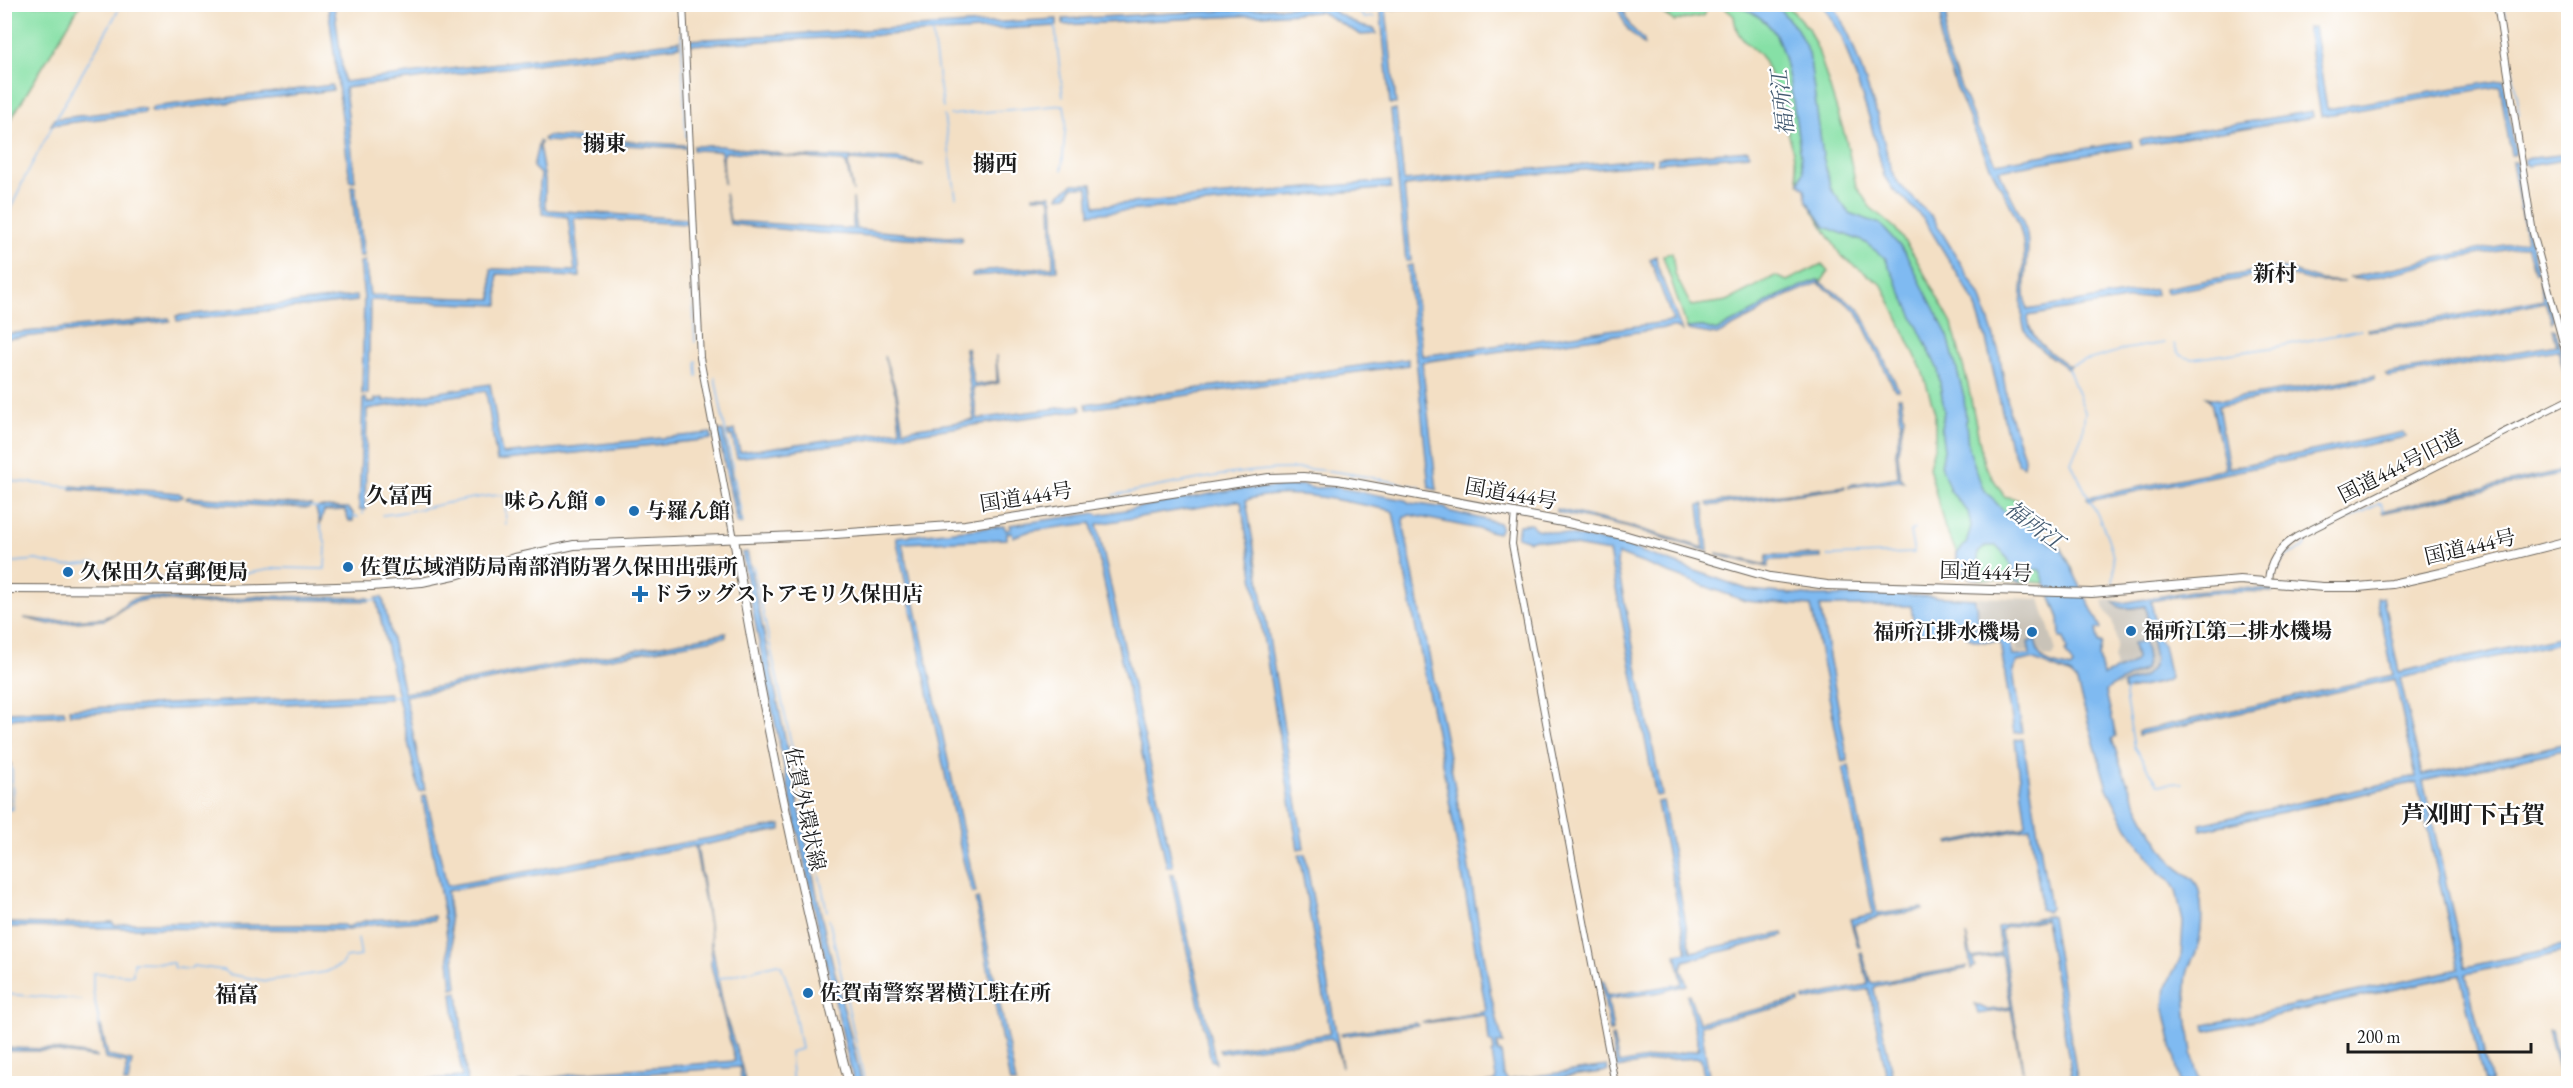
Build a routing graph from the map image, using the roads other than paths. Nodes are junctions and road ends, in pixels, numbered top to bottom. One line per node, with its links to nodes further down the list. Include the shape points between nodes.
1 (683, 4): 6 (street, via 699,358)
2 (2497, 4): 3 (street, via 2533,233)
3 (2568, 361)
4 (2568, 400): 8 (street, 国道444号旧道, via 2296,537 2280,549)
5 (1515, 512): 6 (highway, 国道444号, via 1303,477 1252,480 965,525); 8 (highway, 国道444号, via 1627,536 1742,570 1800,582 2092,593 2215,581); 11 (street, via 1512,544)
6 (734, 539): 9 (highway, 国道444号, via 574,544 422,582 372,586); 10 (main road, 佐賀外環状線, via 790,833)
7 (2568, 541): 8 (highway, 国道444号, via 2392,584 2322,586)
8 (2268, 581)
9 (4, 589)
10 (849, 1083)
11 (1615, 1083)

